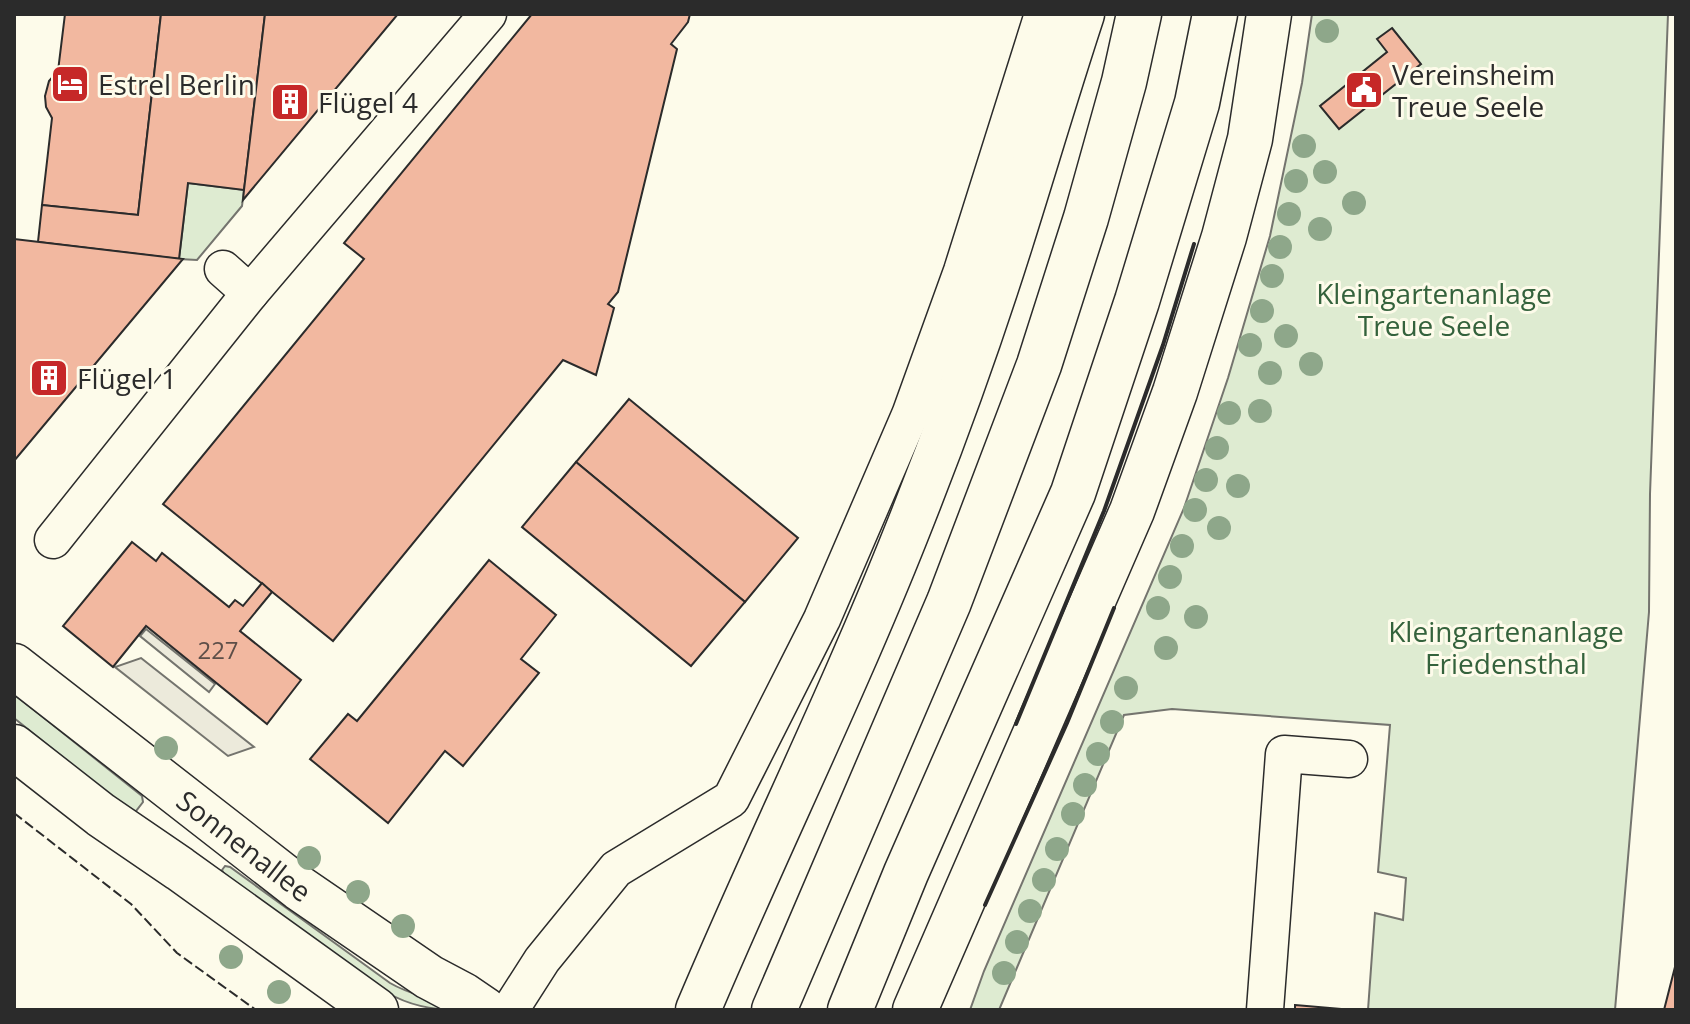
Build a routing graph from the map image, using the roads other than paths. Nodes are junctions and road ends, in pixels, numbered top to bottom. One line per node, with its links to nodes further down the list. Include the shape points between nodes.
1 (488, 14): 8 (lane)
2 (1043, 14): 15 (lane, via 962,271 910,415 822,619 731,799 616,869 542,960)
3 (1082, 14): 16 (main road, via 972,357 906,535)
4 (1139, 14): 17 (main road, via 1086,218 1039,365 949,602)
5 (1215, 14): 18 (main road, via 1197,103 1073,493)
6 (1269, 14): 19 (main road, via 1250,139 1175,392 1132,511)
7 (223, 269): 8 (lane)
8 (250, 293): 9 (lane)
9 (53, 540)
10 (14, 666): 14 (main road, Sonnenallee, via 299,888)
11 (14, 747): 13 (main road, Sonnenallee)
12 (1349, 759): 20 (lane, via 1284,754)
13 (376, 1010)
14 (485, 1010)
15 (510, 1010)
16 (698, 1010)
17 (774, 1010)
18 (850, 1010)
19 (915, 1010)
20 (1265, 1010)

